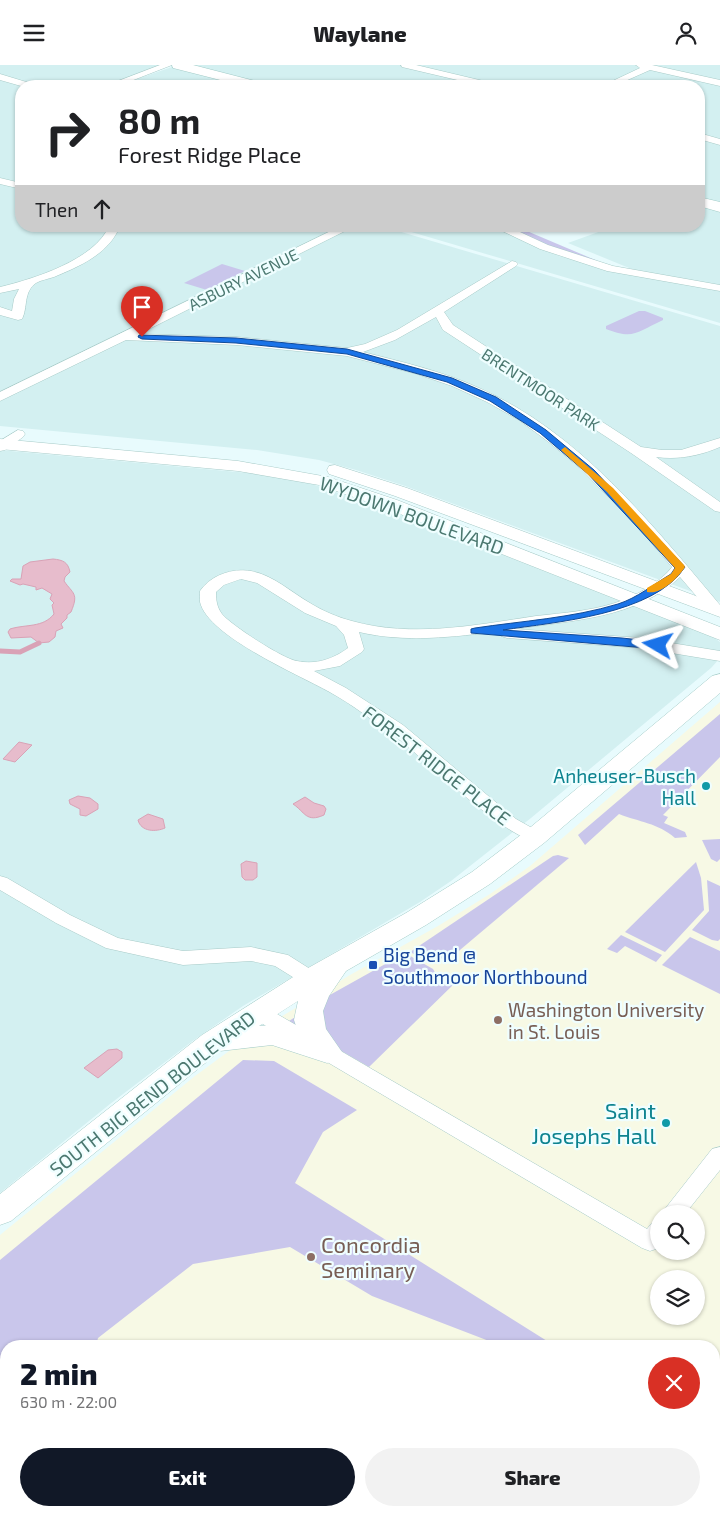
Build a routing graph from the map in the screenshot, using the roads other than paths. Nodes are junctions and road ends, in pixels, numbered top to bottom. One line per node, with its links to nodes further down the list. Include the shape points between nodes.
1 (168, 65): 6 (street)
2 (178, 65): 7 (main road)
3 (405, 65): 8 (street)
4 (644, 66): 9 (street); 11 (street)
5 (0, 77): 10 (street)
6 (127, 80)
7 (235, 80)
8 (468, 80)
9 (618, 80)
10 (15, 82)
11 (720, 83)
12 (705, 137): 13 (street)
13 (720, 141)
14 (0, 181): 15 (street)
15 (15, 185)
16 (705, 203): 17 (main road)
17 (720, 207)
18 (114, 232): 24 (street, via 101,247 76,263)
19 (338, 232): 31 (street, ASBURY AVENUE)
20 (510, 232): 23 (street, via 588,262)
21 (534, 232): 23 (street)
22 (512, 264): 28 (street, BRENTMOOR PARK)
23 (649, 277): 25 (street)
24 (29, 284): 26 (street); 27 (street, via 19,298 18,316)
25 (720, 288)
26 (0, 290)
27 (0, 311)
28 (438, 312): 29 (street, BRENTMOOR PARK); 30 (street, BRENTMOOR PARK)
29 (419, 323): 30 (street, BRENTMOOR PARK); 32 (street, BRENTMOOR PARK)
30 (447, 327): 38 (street, BRENTMOOR PARK)
31 (127, 337): 33 (street, BRENTMOOR PARK, via 236,341); 35 (street, ASBURY AVENUE)
32 (378, 345): 33 (street, BRENTMOOR PARK); 34 (street)
33 (347, 352): 34 (street, BRENTMOOR PARK)
34 (384, 361): 42 (street, BRENTMOOR PARK, via 476,391 543,431 610,490)
35 (0, 397)
36 (1, 442): 43 (street, WYDOWN BOULEVARD, via 18,434 244,454 323,467 401,491); 44 (street, WYDOWN BOULEVARD, via 238,466 322,481 390,504)
37 (720, 442): 39 (street, BRENTMOOR PARK)
38 (636, 450): 39 (street, BRENTMOOR PARK, via 665,454); 40 (street, BRENTMOOR PARK)
39 (699, 452): 40 (street, BRENTMOOR PARK)
40 (686, 472): 41 (street, BRENTMOOR PARK)
41 (720, 508)
42 (680, 567): 43 (street, via 675,576); 45 (street, BRENTMOOR PARK)
43 (656, 587): 44 (street, FOREST RIDGE PLACE); 45 (street, WYDOWN BOULEVARD)
44 (636, 600): 47 (street, FOREST RIDGE PLACE, via 583,614); 49 (street, WYDOWN BOULEVARD)
45 (717, 610)
46 (341, 623): 48 (street, FOREST RIDGE PLACE); 50 (street, FOREST RIDGE PLACE, via 350,630); 53 (street, FOREST RIDGE PLACE, via 257,576 235,575 222,579 208,591 208,603 217,618 244,640)
47 (475, 631): 48 (street, FOREST RIDGE PLACE); 51 (street, FOREST RIDGE PLACE, via 622,641)
48 (392, 633): 50 (street, FOREST RIDGE PLACE)
49 (720, 634)
50 (356, 649): 52 (street, FOREST RIDGE PLACE)
51 (720, 656)
52 (342, 661): 53 (street); 55 (street, via 337,680)
53 (294, 666): 55 (street, FOREST RIDGE PLACE)
54 (720, 681): 56 (main road, SOUTH BIG BEND BOULEVARD)
55 (340, 691): 56 (street, FOREST RIDGE PLACE, via 397,729 510,823)
56 (535, 837): 58 (main road, SOUTH BIG BEND BOULEVARD, via 470,885)
57 (0, 882): 59 (street, via 63,919 113,943 183,958 258,955 281,960)
58 (339, 963): 59 (main road, SOUTH BIG BEND BOULEVARD); 62 (main road, via 314,996 308,1015 309,1028)
59 (311, 979): 60 (main road, SOUTH BIG BEND BOULEVARD)
60 (258, 1012): 61 (main road, SOUTH BIG BEND BOULEVARD); 62 (street)
61 (212, 1042): 62 (main road, via 273,1035); 65 (main road, SOUTH BIG BEND BOULEVARD)
62 (328, 1052): 66 (street)
63 (720, 1155): 64 (street)
64 (679, 1205)
65 (0, 1212)
66 (650, 1241)

